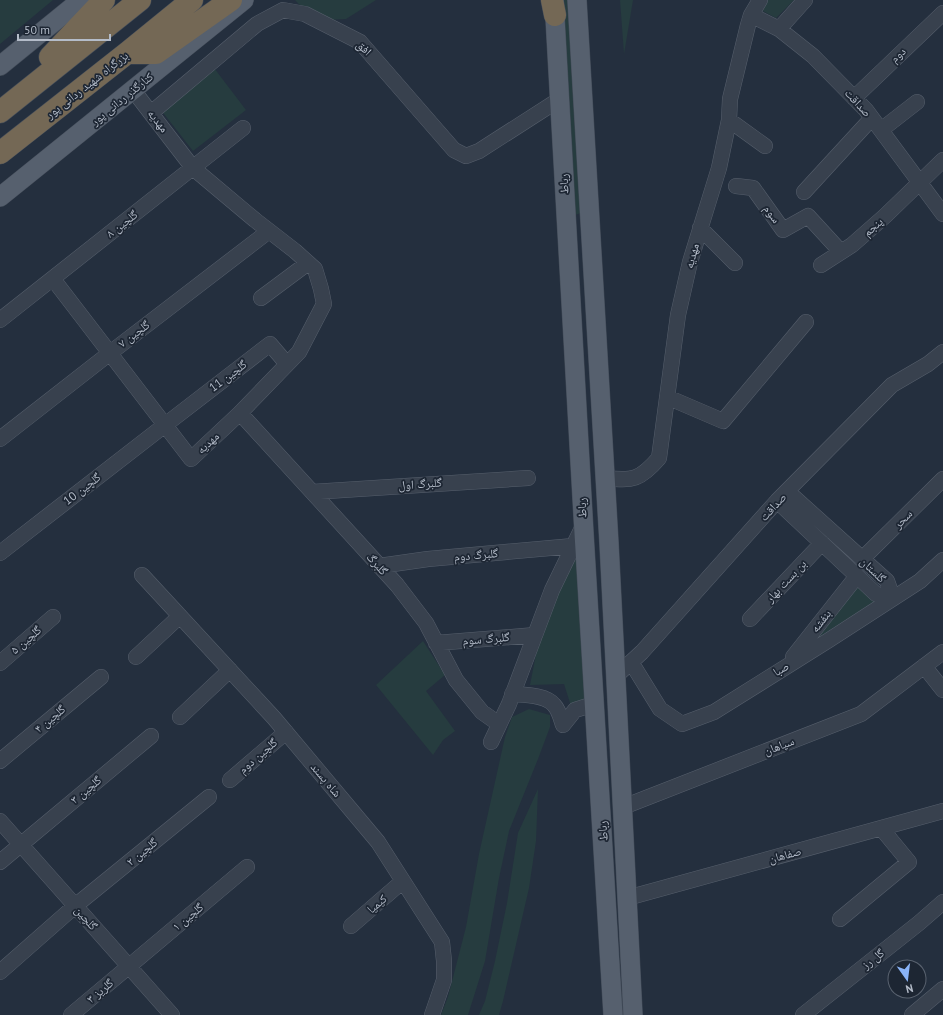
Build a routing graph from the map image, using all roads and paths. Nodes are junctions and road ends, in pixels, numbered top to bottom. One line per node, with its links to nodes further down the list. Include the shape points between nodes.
1 (81, 0): 15 (main road)
2 (104, 0): 20 (highway)
3 (140, 0): 20 (highway)
4 (192, 0): 14 (highway, بزرگراه شهید ردانی پور)
5 (231, 0): 14 (highway, via 156,53)
6 (244, 0): 16 (main road, کنارگذر ردانی پور)
7 (577, 0): 40 (main road, رباط)
8 (760, 0): 12 (street, مهدیه)
9 (805, 0): 13 (street)
10 (554, 5): 18 (main road, رباط)
11 (943, 13): 17 (street, دوم)
12 (751, 15): 13 (street, صداقت); 22 (street, مهدیه, via 730,99)
13 (779, 29): 17 (street, صداقت, via 813,56)
14 (127, 53): 26 (highway, بزرگراه شهید ردانی پور)
15 (0, 66)
16 (133, 90): 21 (street, مهدیه); 32 (main road, کنارگذر ردانی پور)
17 (854, 98): 23 (street, صداقت)
18 (560, 99): 21 (street, افق, via 480,151 466,156 454,150 360,42 305,14 283,10 257,24); 41 (main road, رباط)
19 (917, 102): 23 (street)
20 (0, 111)
21 (151, 113): 28 (street, مهدیه)
22 (729, 120): 25 (street); 34 (street, مهدیه, via 719,168)
23 (877, 124): 29 (street, صداقت); 31 (street)
24 (243, 128): 28 (street, گلچین ۸)
25 (765, 146)
26 (0, 153)
27 (943, 160): 29 (street, پنجم)
28 (193, 168): 35 (street, مهدیه); 42 (street, گلچین ۸)
29 (920, 182): 33 (street, صداقت); 36 (street, پنجم, via 857,241)
30 (736, 186): 36 (street, سوم, via 753,188 783,230 808,216)
31 (804, 192)
32 (0, 197)
33 (943, 214)
34 (700, 228): 38 (street); 49 (street, مهدیه, via 678,315)
35 (269, 231): 37 (street, مهدیه); 47 (street, گلچین ۷)
36 (841, 252): 39 (street, پنجم)
37 (308, 263): 43 (street); 48 (street, مهدیه, via 315,269 324,304 299,352)
38 (735, 263)
39 (820, 265)
40 (593, 267): 41 (main road); 54 (main road, رباط)
41 (569, 269): 58 (main road, رباط)
42 (53, 279): 44 (street, گلچین ۸); 47 (street, مهدیه)
43 (261, 298)
44 (0, 320)
45 (806, 322): 49 (street, via 723,421)
46 (943, 352): 57 (street, صداقت, via 892,385)
47 (110, 353): 51 (street, مهدیه); 52 (street, گلچین ۷)
48 (287, 364): 50 (street, مهدیه); 51 (street, گلچین 11, via 270,344)
49 (667, 397): 54 (street, مهدیه, via 659,458 649,470 636,478)
50 (240, 413): 51 (street, مهدیه, via 191,459); 56 (street, گلبرگ)
51 (165, 424): 61 (street, گلچین 10)
52 (0, 439)
53 (528, 478): 56 (street, گلبرگ اول)
54 (605, 478): 80 (main road, رباط)
55 (943, 479): 62 (street, سحر)
56 (312, 492): 64 (street, گلبرگ)
57 (782, 496): 59 (street, گلستان); 62 (street, گلستان); 75 (street, صداقت)
58 (583, 526): 60 (street); 84 (main road, رباط)
59 (822, 543): 66 (street, گلستان); 70 (street, بن بست بهار)
60 (573, 546): 64 (street, گلبرگ دوم); 71 (street, via 552,590)
61 (0, 553)
62 (862, 559): 67 (street, گلستان, via 887,581)
63 (943, 560): 67 (street, صبا, via 920,581)
64 (379, 566): 72 (street, گلبرگ, via 426,623)
65 (142, 575): 68 (street, شاه پسند)
66 (857, 576): 67 (street, گلستان, via 876,594); 77 (street, بنفشه)
67 (893, 598): 77 (street, صبا)
68 (180, 616): 74 (street); 79 (street, شاه پسند)
69 (53, 617): 76 (street, گلچین ۵)
70 (750, 619)
71 (535, 635): 72 (street, گلبرگ سوم); 83 (street)
72 (436, 643): 86 (street, گلبرگ, via 456,680 482,712)
73 (943, 652): 78 (street, سپاهان)
74 (136, 656)
75 (631, 662): 77 (street, صبا, via 660,709 682,724 714,712); 80 (street, صداقت)
76 (0, 663)
77 (786, 666)
78 (924, 666): 82 (street); 93 (street, سپاهان, via 861,714)
79 (230, 670): 85 (street); 87 (street, شاه پسند)
80 (616, 676): 93 (main road, رباط)
81 (101, 677): 90 (street, گلچین ۴)
82 (943, 690)
83 (512, 694): 84 (street, via 549,699 563,725 575,710); 86 (street)
84 (594, 704): 109 (main road, رباط)
85 (180, 717)
86 (499, 724): 89 (street)
87 (286, 732): 91 (street, گلچین دوم); 100 (street, شاه پسند, via 378,842)
88 (151, 736): 97 (street, گلچین ۳)
89 (491, 742)
90 (0, 761)
91 (230, 780)
92 (209, 797): 103 (street, گلچین ۲)
93 (623, 806): 101 (main road, رباط)
94 (943, 811): 96 (street, صفاهان)
95 (0, 821): 97 (street, گلچین)
96 (881, 828): 101 (street, صفاهان); 104 (street, via 909,862)
97 (20, 844): 98 (street, گلچین ۳); 103 (street, گلچین)
98 (0, 862)
99 (247, 867): 106 (street, گلچین ۱)
100 (403, 881): 105 (street, کیمیا); 113 (street, شاه پسند, via 442,942 444,980)
101 (627, 898): 114 (main road, رباط)
102 (943, 902): 110 (street, گل رز)
103 (75, 906): 106 (street, گلچین); 107 (street, گلچین ۲)
104 (840, 919)
105 (351, 926)
106 (129, 966): 111 (street, گلریز ۳); 112 (street, گلچین)
107 (0, 972)
108 (943, 989): 115 (street)
109 (609, 1010)
110 (806, 1014)
111 (72, 1015)
112 (172, 1015)
113 (432, 1015)
114 (633, 1015)
115 (912, 1015)

